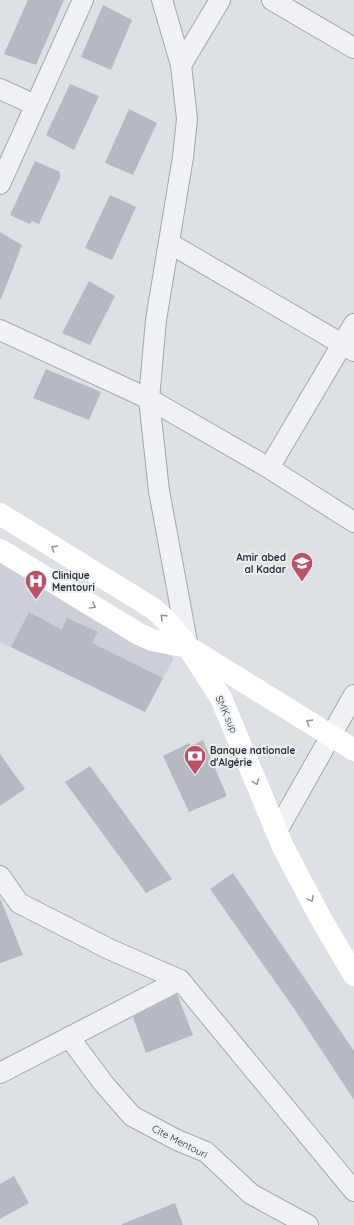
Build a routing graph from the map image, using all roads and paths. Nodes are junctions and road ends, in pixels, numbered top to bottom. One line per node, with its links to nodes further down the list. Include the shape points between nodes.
1 (83, 0): 8 (street)
2 (162, 0): 6 (street)
3 (220, 0): 6 (street)
4 (272, 0): 5 (street)
5 (354, 48)
6 (181, 65): 10 (street, via 187,119 184,157)
7 (0, 89): 8 (street)
8 (35, 105): 9 (street)
9 (0, 184)
10 (169, 243): 13 (street); 14 (street, via 156,320)
11 (354, 324): 13 (street)
12 (0, 330): 14 (street)
13 (348, 347): 15 (street)
14 (149, 399): 15 (street); 19 (street, via 159,491)
15 (269, 468): 17 (street)
16 (0, 514): 19 (main road, one-way to 16, via 154,609)
17 (354, 522)
18 (0, 550): 19 (main road, one-way to 19, via 139,634 152,640)
19 (188, 647): 21 (main road, one-way to 19); 23 (main road, SMK sup, one-way to 23, via 221,698)
20 (354, 695): 21 (street)
21 (331, 736): 22 (main road); 23 (street)
22 (354, 750)
23 (277, 831): 26 (main road, SMK sup, one-way to 26, via 320,917)
24 (0, 876): 25 (street)
25 (6, 897): 27 (street, via 109,949)
26 (354, 975)
27 (180, 980): 28 (street); 30 (street)
28 (69, 1037): 29 (street); 31 (street, Cite Mentouri, via 132,1116 206,1152 250,1194)
29 (0, 1073)
30 (354, 1191)
31 (308, 1225)

